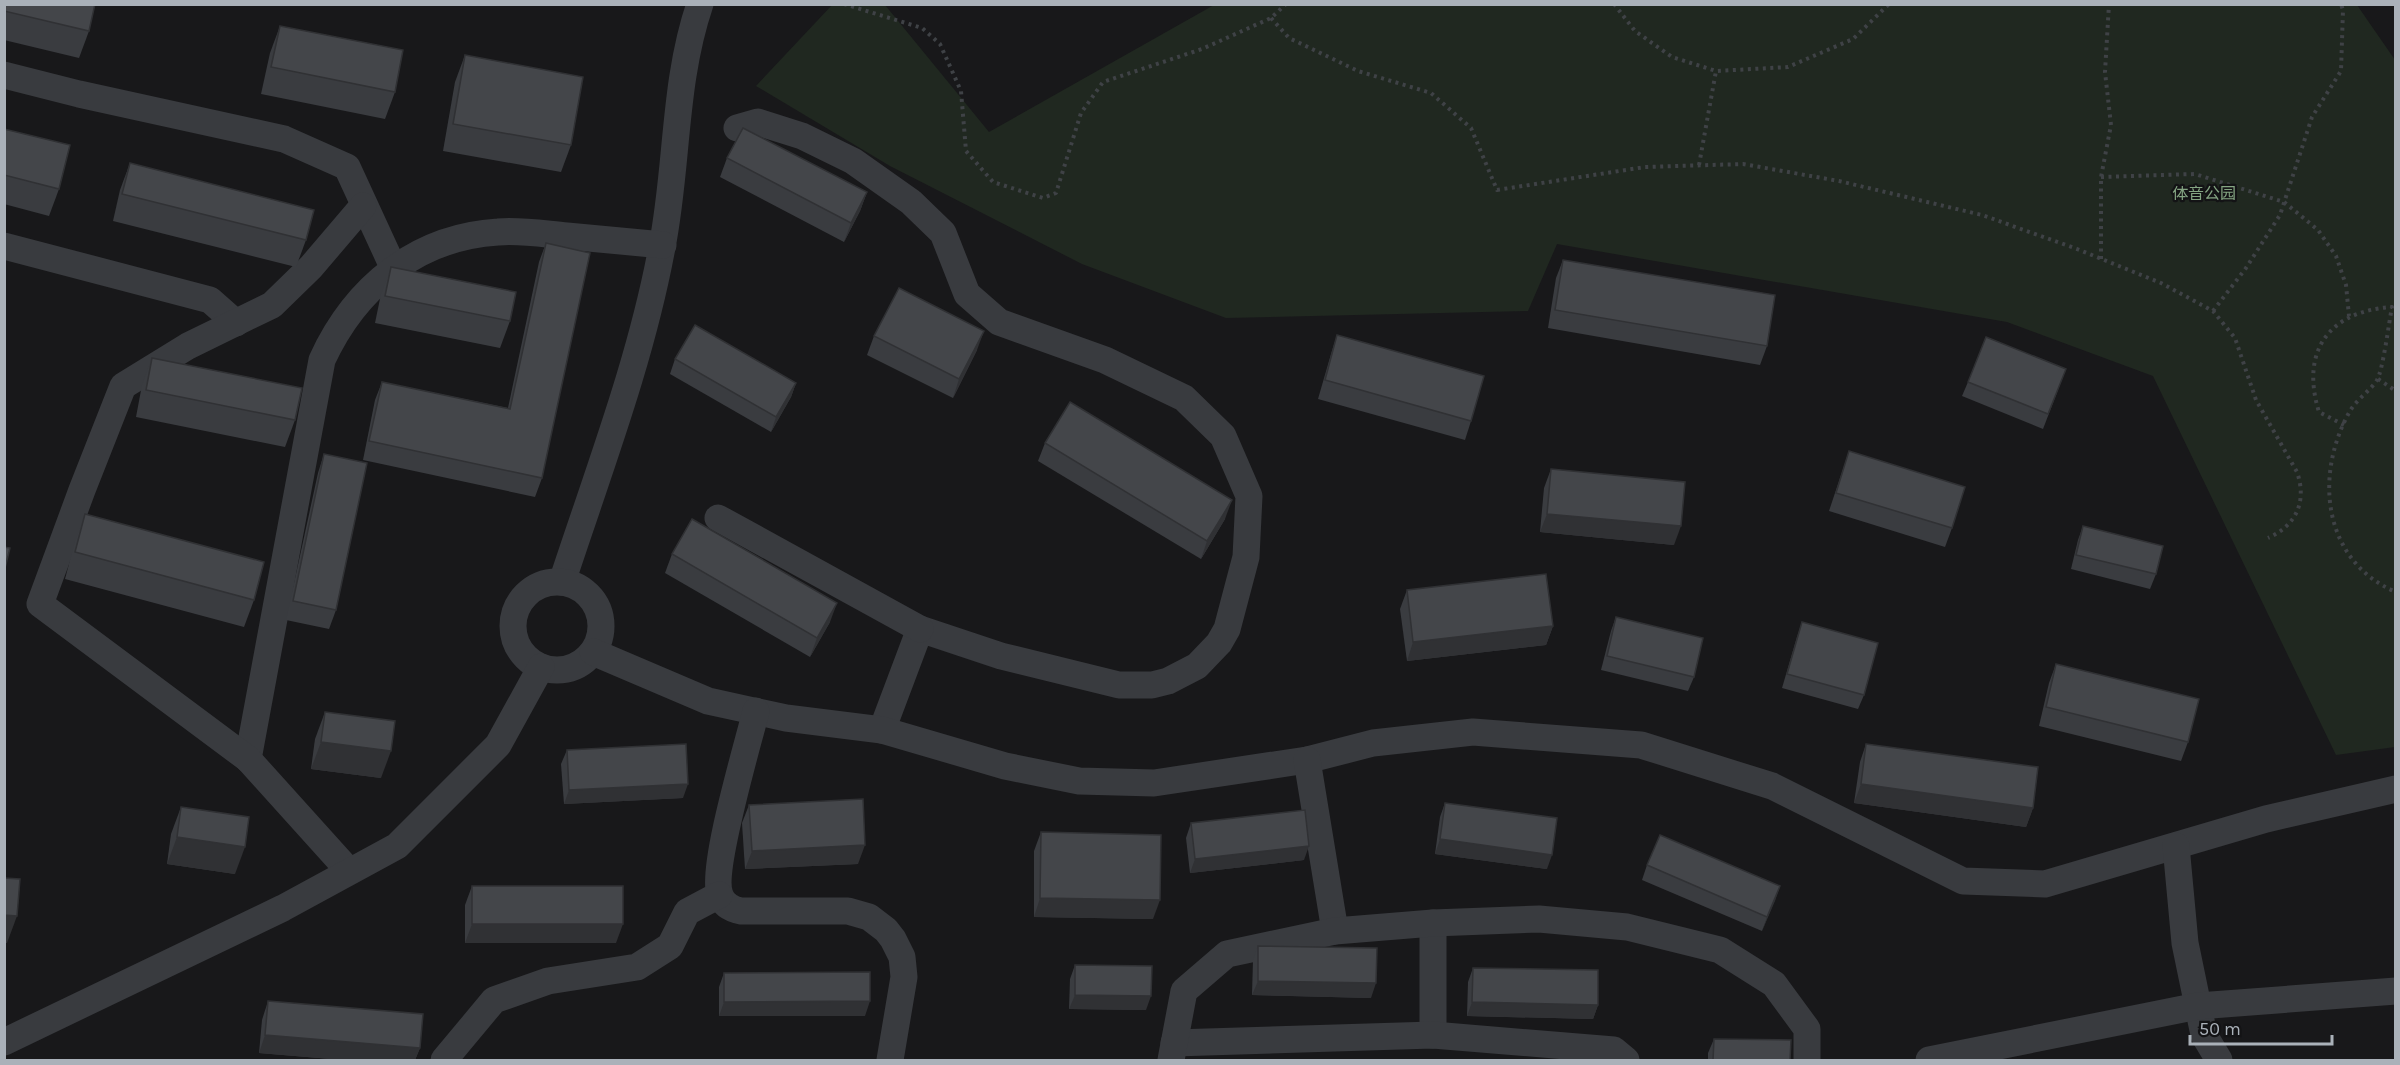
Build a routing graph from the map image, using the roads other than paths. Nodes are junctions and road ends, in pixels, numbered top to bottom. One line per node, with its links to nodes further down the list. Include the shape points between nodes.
1 (700, 4): 5 (street, via 685,56)
2 (4, 75): 4 (street, via 284,139 347,167)
3 (737, 128): 11 (street, via 758,122 802,136 853,161 911,202 943,233 967,294 999,322 1105,360 1184,398 1223,436 1249,496 1246,556 1227,629 1197,666 1168,681 1119,685 1001,656)
4 (363, 206): 7 (street); 8 (street, via 272,305)
5 (663, 245): 7 (street, via 497,232 435,246); 10 (street, via 643,333)
6 (4, 246): 8 (street, via 210,300)
7 (394, 269): 16 (street, via 359,300 322,360)
8 (236, 323): 16 (street, via 123,386 40,604)
9 (718, 518): 11 (street)
10 (562, 582): 12 (street, via 583,590 597,608 601,630); 13 (street, via 529,592 513,621 523,654)
11 (920, 629): 15 (street)
12 (593, 652): 13 (street, via 575,666 552,670); 14 (street, via 708,701)
13 (541, 667): 20 (street, via 498,745 397,846)
14 (756, 711): 15 (street); 21 (street, via 721,850)
15 (882, 730): 17 (street, via 1005,766 1079,781 1154,783)
16 (248, 759): 20 (street)
17 (1307, 760): 19 (street, via 1373,743 1473,732 1641,745 1772,786 1963,881 2045,884); 23 (street)
18 (2396, 789): 19 (street, via 2266,819)
19 (2176, 846): 25 (street, via 2185,943)
20 (349, 871): 27 (street, via 283,908)
21 (719, 894): 29 (street, via 687,912 670,946 637,967 548,981 494,1000); 30 (street, via 734,909 848,911 868,917 886,930 898,947 904,977)
22 (1433, 923): 23 (street); 26 (street); 32 (street, via 1539,919 1627,927 1720,950 1774,984 1808,1029)
23 (1335, 931): 28 (street, via 1227,954 1184,991)
24 (2396, 992): 25 (street)
25 (2198, 1006): 33 (street); 34 (street, via 2204,1035)
26 (1433, 1035): 28 (street); 31 (street, via 1614,1050)
27 (4, 1042)
28 (1173, 1052)
29 (444, 1060)
30 (890, 1060)
31 (1626, 1060)
32 (1807, 1060)
33 (1929, 1060)
34 (2219, 1060)

